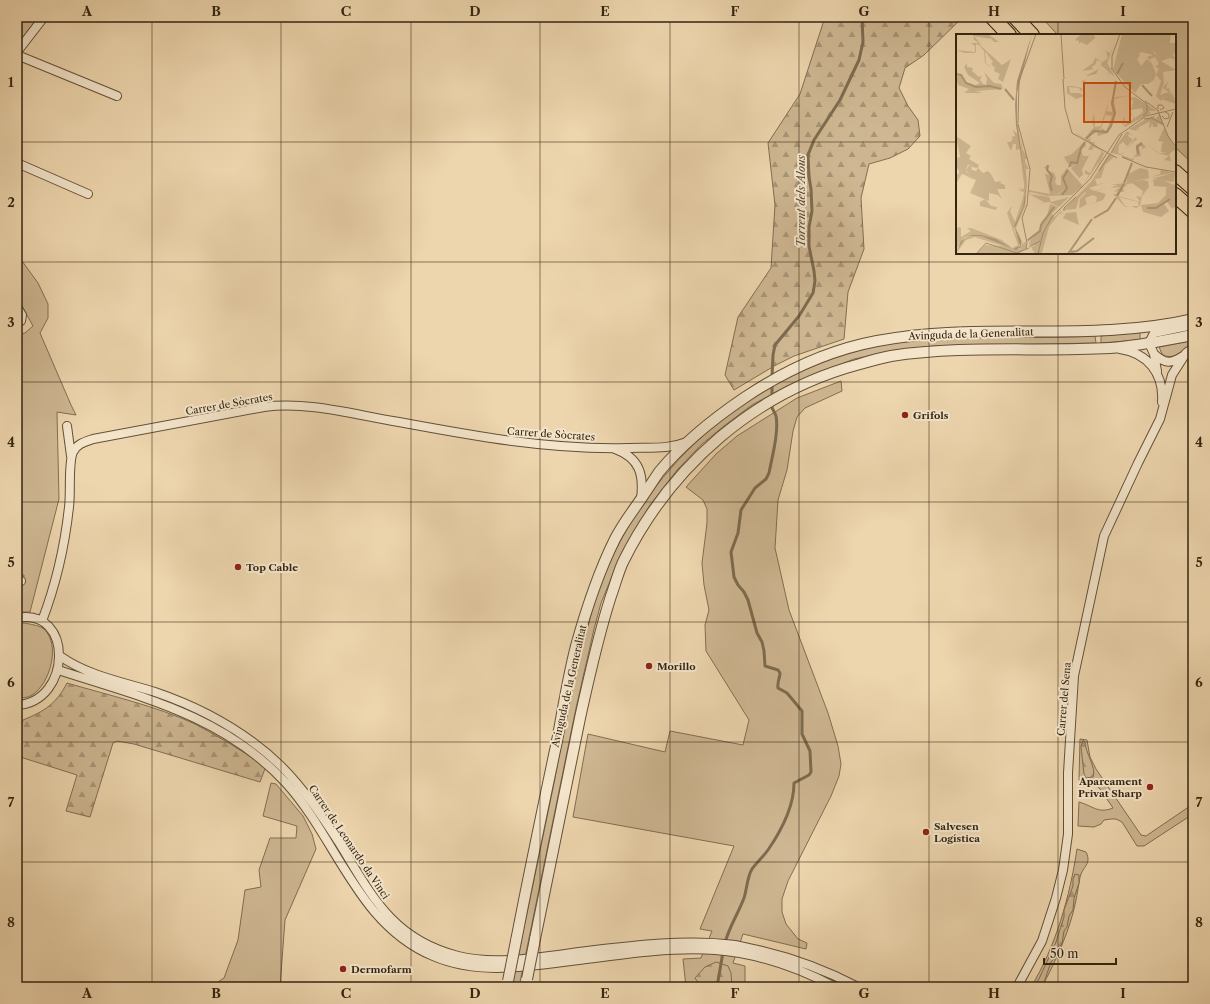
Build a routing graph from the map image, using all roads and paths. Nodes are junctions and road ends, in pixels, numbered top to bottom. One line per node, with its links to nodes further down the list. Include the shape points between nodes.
1 (44, 17): 6 (street)
2 (992, 17): 4 (highway)
3 (1015, 17): 5 (highway)
4 (1008, 34)
5 (1031, 34)
6 (17, 54): 7 (street)
7 (117, 96)
8 (17, 163): 11 (street)
9 (1176, 173): 10 (highway)
10 (1193, 188)
11 (88, 194)
12 (1176, 196): 13 (highway)
13 (1193, 211)
14 (17, 307): 15 (street)
15 (22, 315): 17 (street, via 21,321); 19 (street)
16 (1193, 319): 28 (street, Avinguda de la Generalitat, via 1101,331 961,332 874,341 836,351 767,382 722,413)
17 (17, 323)
18 (1193, 324): 21 (street, via 1154,333)
19 (26, 328)
20 (1193, 335): 21 (street, Avinguda de la Generalitat)
21 (1150, 343): 22 (street, Avinguda de la Generalitat); 24 (street, Carrer del Sena)
22 (1110, 348): 25 (street, via 1128,350 1140,355); 41 (street, Avinguda de la Generalitat, bridge, via 937,350 888,356 837,370 788,391 752,412 688,466 648,516 622,564 605,615 588,681)
23 (1190, 351): 24 (street, Carrer del Sena, via 1176,361 1169,362 1161,361); 26 (street, Carrer del Sena, via 1172,375)
24 (1154, 354): 25 (street, Carrer del Sena)
25 (1157, 372): 26 (street, Carrer del Sena, via 1161,383)
26 (1160, 419): 45 (street, Carrer del Sena, via 1104,536 1073,686 1068,773 1068,834 1063,870 1042,941)
27 (67, 426): 30 (street)
28 (688, 442): 29 (street, Carrer de Sòcrates, via 660,448); 31 (street, Avinguda de la Generalitat, via 660,471)
29 (612, 448): 30 (street, Carrer de Sòcrates, via 489,439 319,408 288,405 264,407 93,439 78,445); 31 (street, Carrer de Sòcrates, via 629,456 636,463 642,478)
30 (71, 457): 33 (street, via 67,525 56,576)
31 (641, 499): 42 (street, Avinguda de la Generalitat, bridge, via 606,556 576,647)
32 (17, 618): 33 (street, via 28,616)
33 (42, 621): 34 (street, via 54,634)
34 (60, 656): 35 (street); 39 (street, Carrer de Leonardo da Vinci, via 82,670 156,692 191,706 237,731 260,748 281,766 313,803 363,883 390,918 405,931 440,951 459,957 498,960 642,945)
35 (58, 670): 36 (street, via 45,693); 39 (street, Carrer de Leonardo da Vinci, via 190,715 232,738 265,762 305,807 375,913 404,940 432,956 464,966 496,969)
36 (29, 704): 37 (street); 38 (street)
37 (17, 705)
38 (17, 713)
39 (701, 947): 40 (street, Carrer de Leonardo da Vinci)
40 (737, 949): 43 (street, via 814,976); 44 (street, via 789,958)
41 (526, 983)
42 (507, 984)
43 (835, 987)
44 (858, 987)
45 (1017, 987)

